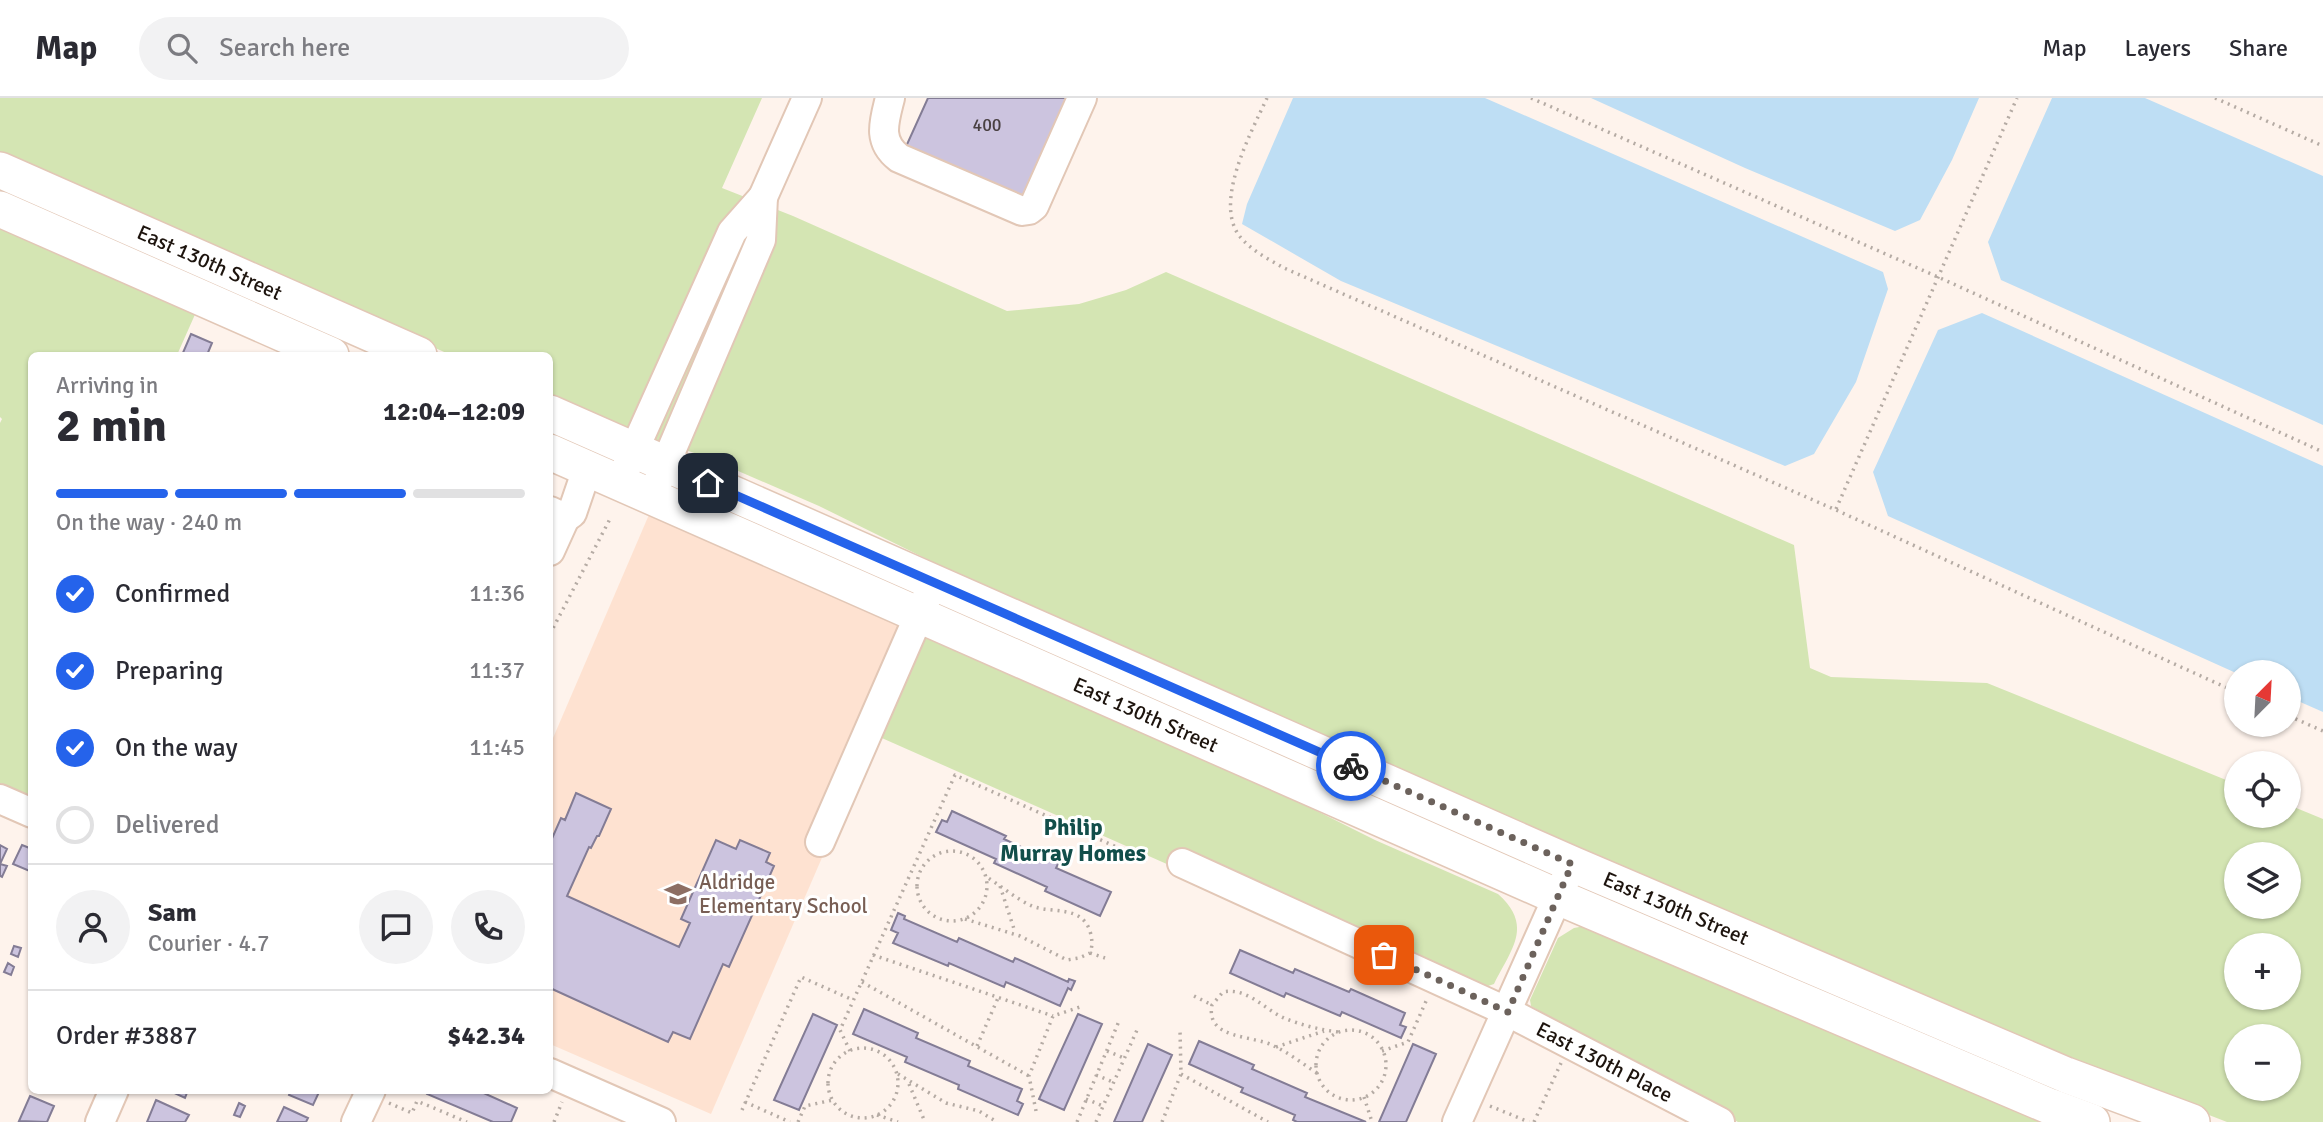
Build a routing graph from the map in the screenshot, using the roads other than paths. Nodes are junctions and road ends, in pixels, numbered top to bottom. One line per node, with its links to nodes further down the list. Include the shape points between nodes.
1 (807, 98): 5 (street)
2 (890, 98): 3 (street, via 884,130 889,151 1022,211 1034,206)
3 (1082, 98)
4 (0, 170): 8 (main road, East 130th Street)
5 (764, 197): 10 (street, via 732,232); 12 (street, via 761,240)
6 (0, 209): 7 (main road, East 130th Street)
7 (310, 351)
8 (412, 352)
9 (553, 414): 10 (main road, East 130th Street)
10 (633, 450): 12 (main road, East 130th Street); 14 (street)
11 (553, 453): 13 (main road, East 130th Street)
12 (665, 464): 15 (street); 18 (main road, East 130th Street)
13 (587, 469): 14 (main road, East 130th Street); 16 (street, via 572,513)
14 (619, 483): 15 (main road, East 130th Street)
15 (651, 498): 19 (main road, East 130th Street)
16 (557, 514): 17 (street)
17 (553, 535)
18 (934, 582): 19 (street); 24 (main road, East 130th Street)
19 (919, 615): 22 (street); 25 (main road, East 130th Street)
20 (0, 799): 21 (street)
21 (28, 811)
22 (820, 842)
23 (1182, 863): 26 (street, East 130th Place)
24 (1572, 864): 25 (street); 36 (main road, East 130th Street, via 2066,1075)
25 (1558, 897): 26 (street); 35 (main road, East 130th Street)
26 (1508, 1012): 33 (street); 34 (street, East 130th Place)
27 (553, 1074): 32 (street)
28 (112, 1094): 30 (street)
29 (377, 1095): 31 (street)
30 (100, 1122)
31 (356, 1122)
32 (661, 1122)
33 (1457, 1122)
34 (1720, 1122)
35 (2092, 1122)
36 (2192, 1122)

